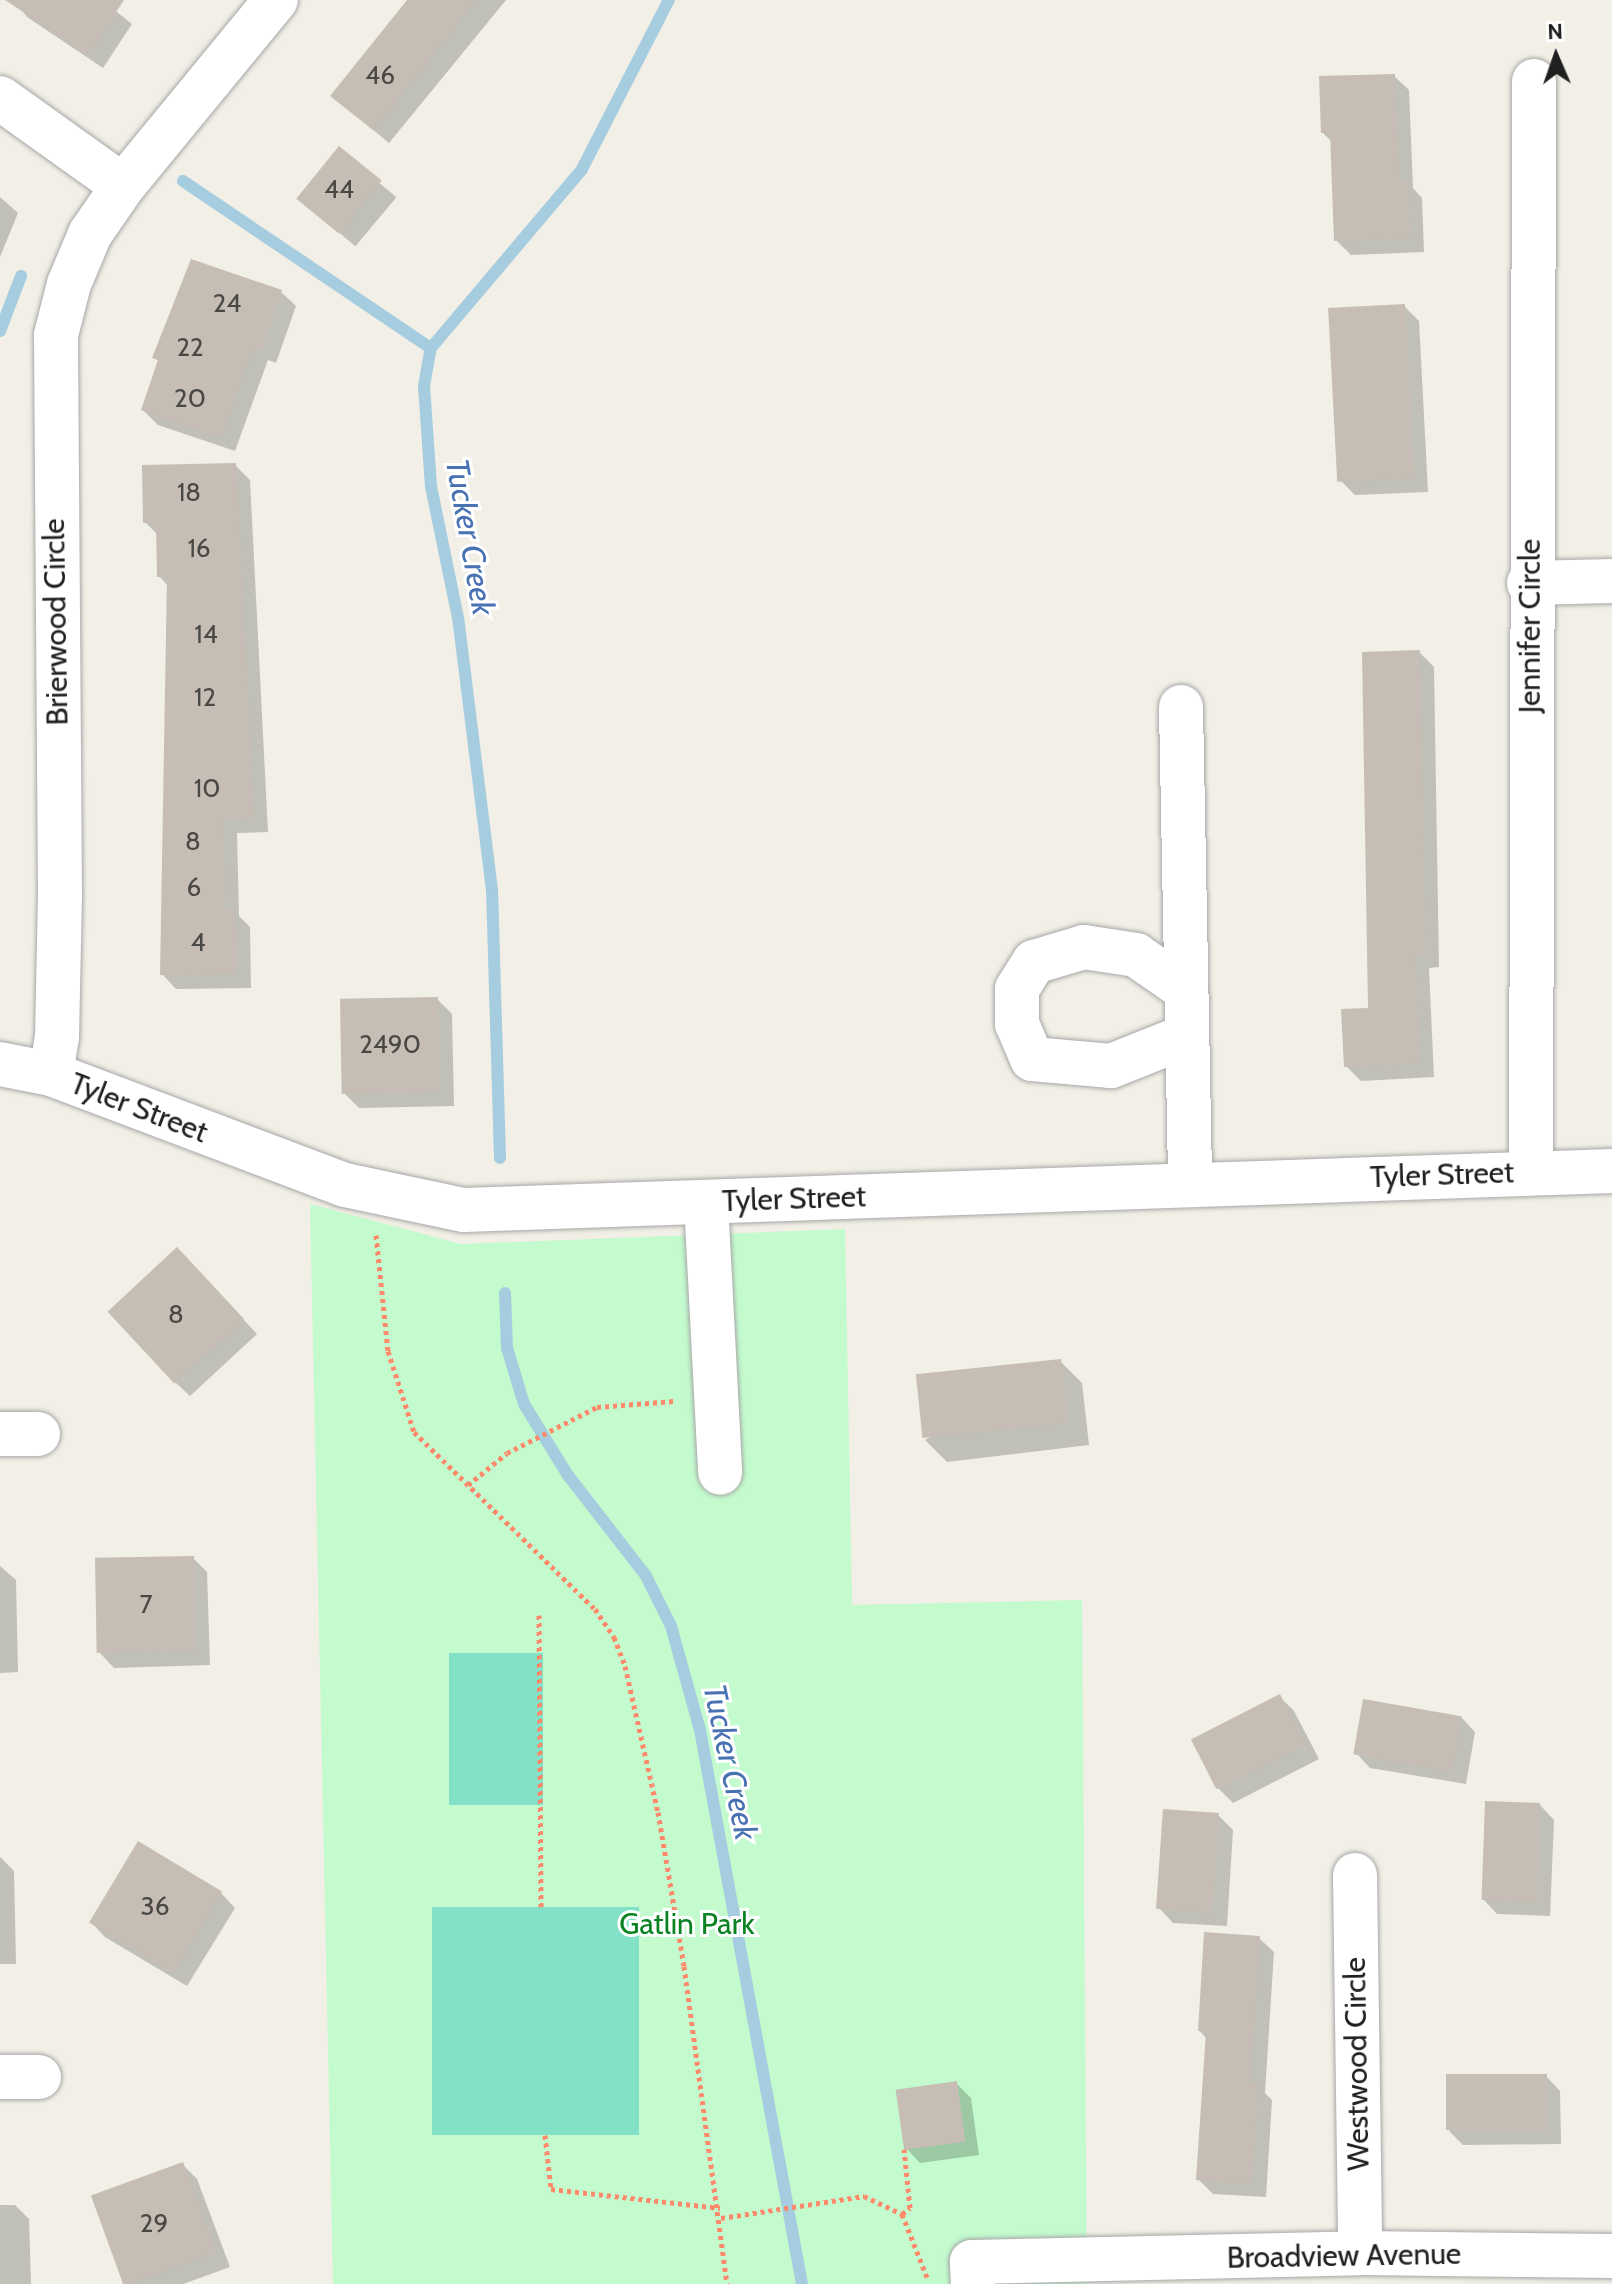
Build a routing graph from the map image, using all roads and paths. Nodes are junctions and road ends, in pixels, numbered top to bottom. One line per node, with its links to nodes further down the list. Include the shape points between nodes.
1 (276, 0): 4 (street, Brierwood Circle)
2 (1534, 81): 6 (street, Jennifer Circle)
3 (0, 98): 4 (street)
4 (123, 186): 11 (street, Brierwood Circle, via 90,234 56,335 60,896 58,1025)
5 (1612, 581): 6 (street)
6 (1529, 583): 13 (street, Jennifer Circle)
7 (1181, 707): 8 (street)
8 (1185, 989): 9 (street); 9 (street, via 1136,955 1084,947 1034,962 1017,989 1017,1024 1032,1059 1111,1066)
9 (1184, 1037): 14 (street)
10 (0, 1064): 11 (street, Tyler Street)
11 (51, 1074): 15 (street, Tyler Street, via 345,1185 408,1200 464,1210)
12 (1612, 1171): 13 (street, Tyler Street)
13 (1531, 1172): 14 (street, Tyler Street)
14 (1190, 1182): 15 (street, Tyler Street)
15 (706, 1202): 18 (street)
16 (376, 1233): 19 (path, via 381,1313 402,1401 414,1432)
17 (655, 1402): 19 (path, via 597,1407 578,1415 507,1453)
18 (720, 1473)
19 (468, 1485): 25 (path, via 595,1609 625,1666 658,1812)
20 (539, 1615): 22 (path)
21 (1355, 1875): 27 (street, Westwood Circle)
22 (541, 1907)
23 (545, 2135): 25 (path, via 551,2189)
24 (904, 2149): 26 (path, via 910,2208 902,2214 864,2196)
25 (720, 2208): 26 (path)
26 (721, 2218): 29 (path)
27 (1360, 2253): 28 (street, Broadview Avenue); 30 (street, Broadview Avenue, via 972,2262)
28 (1612, 2256)
29 (727, 2284)
30 (973, 2284)

